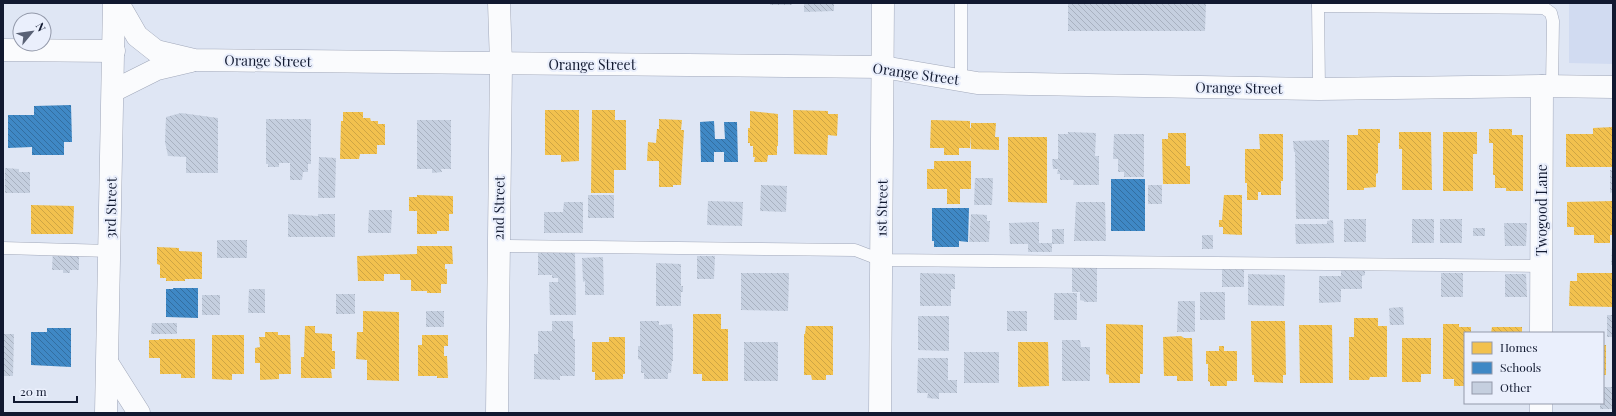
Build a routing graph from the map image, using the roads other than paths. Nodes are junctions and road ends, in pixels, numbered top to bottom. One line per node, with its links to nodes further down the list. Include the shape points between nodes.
1 (114, 3): 8 (street, 3rd Street)
2 (118, 3): 9 (street, Orange Street, via 137,36 156,51)
3 (499, 3): 10 (street, 2nd Street)
4 (883, 3): 11 (street, 1st Street)
5 (961, 3): 12 (lane)
6 (1318, 4): 13 (lane, via 1544,8 1551,13 1553,21); 15 (lane)
7 (3, 50): 8 (street)
8 (114, 51): 16 (street, 3rd Street)
9 (194, 60): 10 (street, Orange Street); 16 (street, Orange Street, via 157,69)
10 (501, 64): 11 (street, Orange Street); 17 (street, 2nd Street)
11 (883, 67): 12 (street, Orange Street); 20 (street, 1st Street)
12 (961, 80): 15 (street, Orange Street, via 977,83)
13 (1547, 86): 14 (street, Orange Street); 15 (street, Orange Street); 21 (street, Twogood Lane)
14 (1613, 87)
15 (1319, 90)
16 (113, 91): 19 (street, 3rd Street)
17 (499, 246): 20 (lane, via 855,250); 27 (street, 2nd Street)
18 (3, 248): 19 (lane)
19 (110, 251): 23 (street, 3rd Street)
20 (881, 260): 21 (lane); 24 (street, 1st Street)
21 (1542, 266): 22 (street, Twogood Lane)
22 (1541, 332)
23 (108, 364): 25 (street, 3rd Street); 26 (street)
24 (880, 403): 28 (street)
25 (106, 413)
26 (139, 413)
27 (497, 413)
28 (870, 413)

